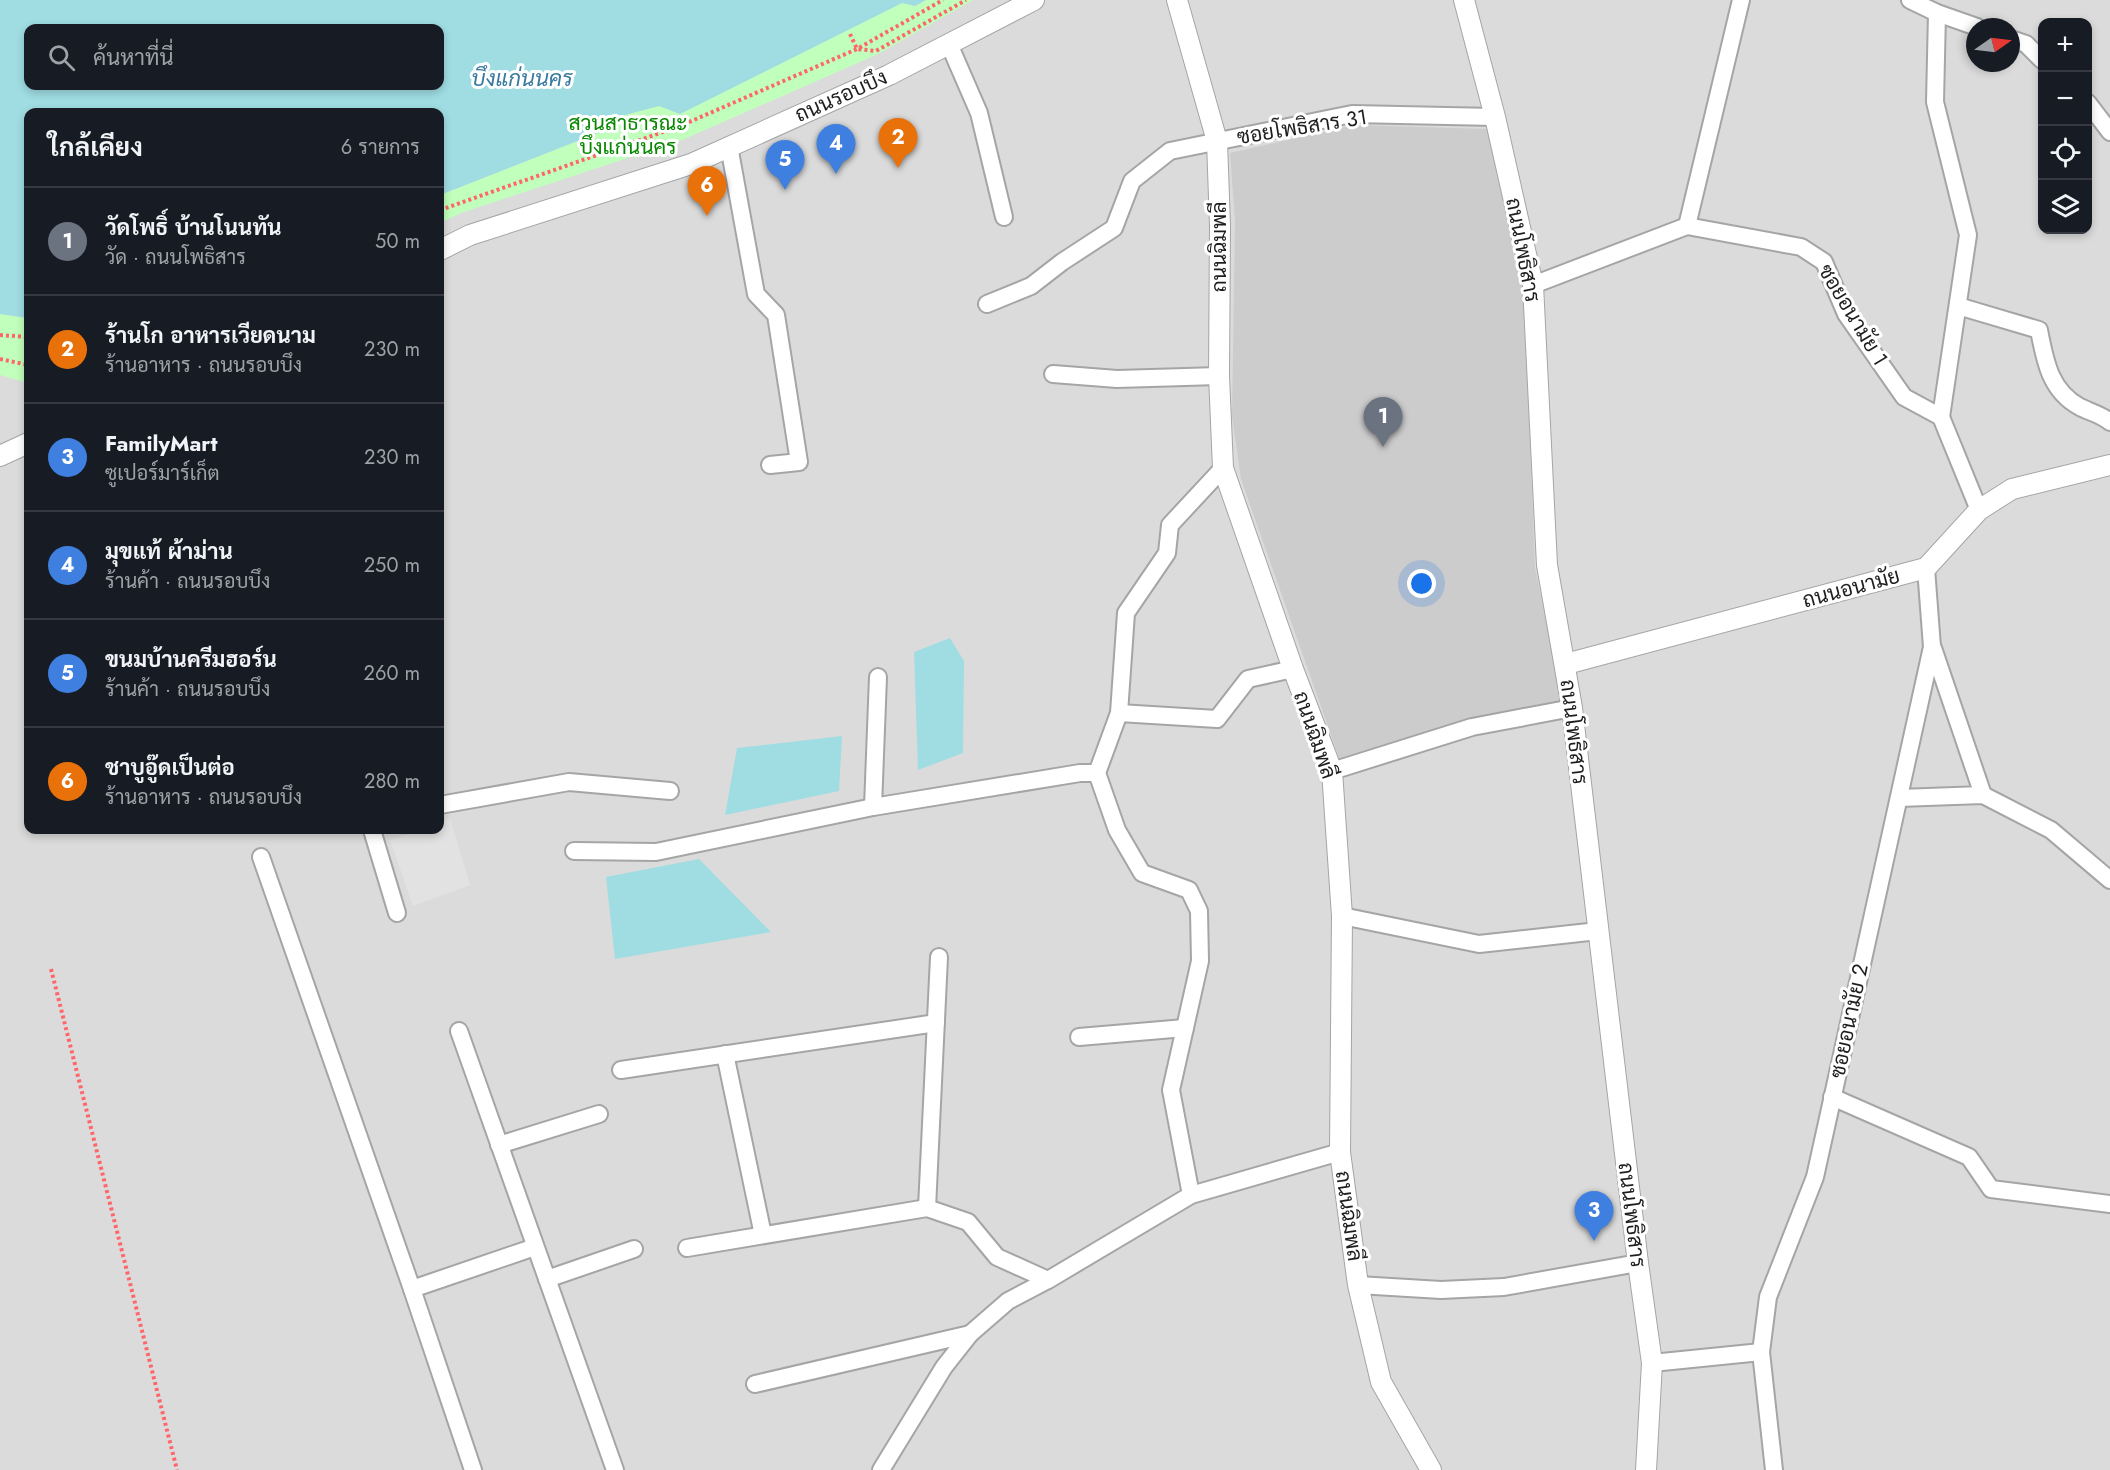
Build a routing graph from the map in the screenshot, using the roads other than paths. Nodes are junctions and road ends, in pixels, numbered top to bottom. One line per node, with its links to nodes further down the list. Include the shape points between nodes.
1 (1034, 0): 9 (street, ถนนรอบบึง)
2 (1177, 0): 14 (street, ถนนฉิมพลี)
3 (1464, 0): 12 (street, ถนนโพธิสาร)
4 (1740, 0): 17 (street)
5 (1910, 0): 6 (street)
6 (1937, 13): 7 (street); 21 (street, via 1935,102 1968,235)
7 (1966, 23)
8 (2020, 42): 10 (street)
9 (949, 44): 15 (street, ถนนรอบบึง); 16 (street, via 979,113)
10 (2038, 55)
11 (2092, 108): 13 (street)
12 (1495, 117): 14 (street, ซอยโพธิสาร 31, via 1352,114); 19 (street, ถนนโพธิสาร)
13 (2110, 132)
14 (1217, 141): 20 (street, ซอยโพธิสาร 31, via 1170,151 1132,181 1114,228 1031,286); 23 (street, ถนนฉิมพลี)
15 (729, 146): 18 (street, ถนนรอบบึง, via 691,164 470,235); 28 (street, via 756,294 776,315 799,462)
16 (1004, 217)
17 (1687, 226): 19 (street); 24 (street, ซอยอนามัย 1, via 1801,247 1824,262 1846,314 1904,397)
18 (444, 248)
19 (1533, 285): 34 (street, ถนนโพธิสาร, via 1547,565)
20 (987, 304)
21 (1958, 306): 24 (street); 25 (street, via 2038,330 2054,384 2078,406)
22 (1053, 374): 23 (street, via 1117,379)
23 (1219, 376): 30 (street, ถนนฉิมพลี)
24 (1941, 417): 31 (street)
25 (2110, 422)
26 (24, 445): 27 (street)
27 (0, 456)
28 (770, 465)
29 (2110, 465): 31 (street, ถนนอนามัย, via 2012,489)
30 (1223, 468): 35 (street, ถนนฉิมพลี); 38 (street, via 1170,525 1167,553 1126,613)
31 (1979, 510): 32 (street, ถนนอนามัย)
32 (1926, 568): 33 (street, ซอยอนามัย 2); 34 (street, ถนนอนามัย)
33 (1932, 647): 42 (street); 43 (street, ซอยอนามัย 2)
34 (1566, 664): 37 (street, ถนนโพธิสาร)
35 (1293, 669): 38 (street, via 1248,679 1217,719); 39 (street, ถนนฉิมพลี)
36 (879, 677): 45 (street)
37 (1572, 708): 39 (street, via 1472,727); 52 (street, ถนนโพธิสาร)
38 (1119, 713): 40 (street)
39 (1332, 771): 51 (street, ถนนฉิมพลี)
40 (1097, 773): 45 (street); 55 (street, via 1117,830 1142,873 1189,890 1199,911 1200,961)
41 (670, 791): 44 (street, via 568,782)
42 (1983, 795): 43 (street); 49 (street, via 2051,830)
43 (1899, 798): 60 (street, ซอยอนามัย 2)
44 (444, 804)
45 (873, 807): 47 (street, via 656,852)
46 (373, 834): 50 (street)
47 (574, 850)
48 (261, 858): 75 (street)
49 (2110, 880)
50 (397, 912)
51 (1342, 916): 52 (street, via 1479,944); 63 (street, ถนนฉิมพลี)
52 (1598, 930): 71 (street, ถนนโพธิสาร)
53 (939, 957): 54 (street)
54 (936, 1023): 58 (street); 66 (street)
55 (1185, 1028): 57 (street); 64 (street, via 1170,1090)
56 (459, 1031): 62 (street)
57 (1079, 1038)
58 (725, 1054): 59 (street); 67 (street)
59 (621, 1070)
60 (1832, 1097): 65 (street, via 1969,1157 1991,1190); 77 (street, ซอยอนามัย 2, via 1815,1177 1768,1297)
61 (599, 1114): 62 (street)
62 (499, 1145): 68 (street)
63 (1340, 1152): 64 (street); 74 (street, ถนนฉิมพลี)
64 (1191, 1195): 73 (street)
65 (2110, 1204)
66 (927, 1208): 67 (street); 73 (street, via 968,1222 997,1257)
67 (763, 1235): 69 (street)
68 (535, 1247): 72 (street); 75 (street)
69 (687, 1248)
70 (634, 1249): 72 (street)
71 (1638, 1263): 74 (street, via 1504,1287 1441,1290); 78 (street, ถนนโพธิสาร)
72 (548, 1279): 81 (street)
73 (1048, 1280): 76 (street, via 1008,1302)
74 (1358, 1285): 83 (street, ถนนฉิมพลี, via 1381,1382)
75 (412, 1289): 80 (street)
76 (970, 1334): 79 (street); 82 (street, via 944,1367)
77 (1761, 1352): 78 (street); 85 (street, ซอยอนามัย 2)
78 (1652, 1363): 84 (street, ถนนโพธิสาร)
79 (755, 1384)
80 (473, 1470)
81 (615, 1470)
82 (881, 1470)
83 (1431, 1470)
84 (1646, 1470)
85 (1774, 1470)

